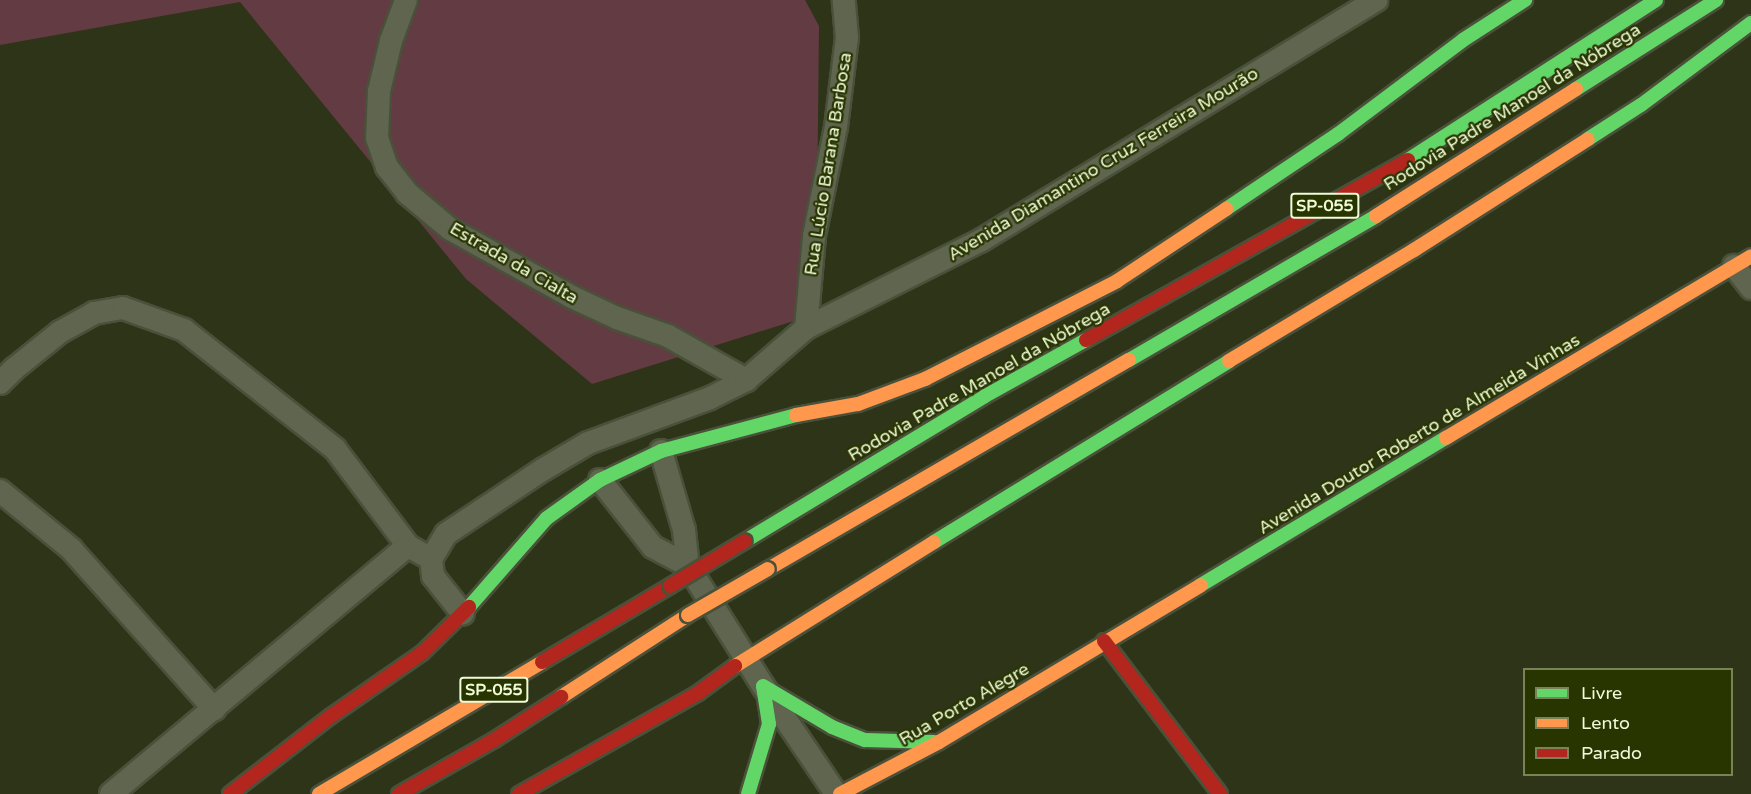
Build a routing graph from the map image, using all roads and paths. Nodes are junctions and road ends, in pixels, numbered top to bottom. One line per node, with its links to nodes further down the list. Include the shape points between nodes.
1 (405, 0): 11 (street, Estrada da Cialta, via 379,91 377,138 387,167 408,193 450,229 572,297 668,336)
2 (844, 0): 10 (street, Rua Lúcio Barana Barbosa, via 847,38 836,127 814,236)
3 (1377, 0): 10 (street, Avenida Diamantino Cruz Ferreira Mourão, via 980,241)
4 (1525, 0): 13 (main road, via 1463,40 1338,134 1117,281 925,379 858,404 782,418)
5 (1656, 0): 27 (main road, Rodovia Padre Manoel da Nóbrega / SP-055, bridge, via 1402,163 985,396)
6 (1716, 0): 28 (main road, Rodovia Padre Manoel da Nóbrega / SP-055, bridge, via 1355,229 688,615 494,740)
7 (1751, 23): 21 (main road, via 1641,105 1414,250)
8 (1743, 261): 9 (street); 20 (main road, Avenida Doutor Roberto de Almeida Vinhas)
9 (1751, 288)
10 (806, 328): 11 (street, Avenida Diamantino Cruz Ferreira Mourão)
11 (746, 380): 17 (street, Avenida Diamantino Cruz Ferreira Mourão, via 710,398 588,443 446,534)
12 (0, 383): 16 (street, via 60,332 94,313 123,308 184,330 335,449)
13 (661, 452): 14 (main road); 18 (street, via 684,530)
14 (600, 480): 18 (street, via 653,547); 19 (main road, via 547,518)
15 (0, 491): 23 (street, via 71,549)
16 (408, 546): 17 (street); 23 (street)
17 (431, 559): 19 (street, via 433,576)
18 (688, 566): 21 (street)
19 (464, 614): 26 (main road, via 422,652)
20 (1104, 641): 24 (main road, Rua Porto Alegre); 32 (main road)
21 (746, 659): 22 (street); 29 (main road, via 698,693)
22 (763, 686): 24 (main road, via 832,728 865,740); 30 (main road, via 768,724); 31 (street)
23 (213, 709): 25 (street)
24 (939, 742): 31 (main road, Rua Porto Alegre)
25 (111, 794)
26 (230, 794)
27 (319, 794)
28 (399, 794)
29 (519, 794)
30 (747, 794)
31 (838, 794)
32 (1220, 794)

